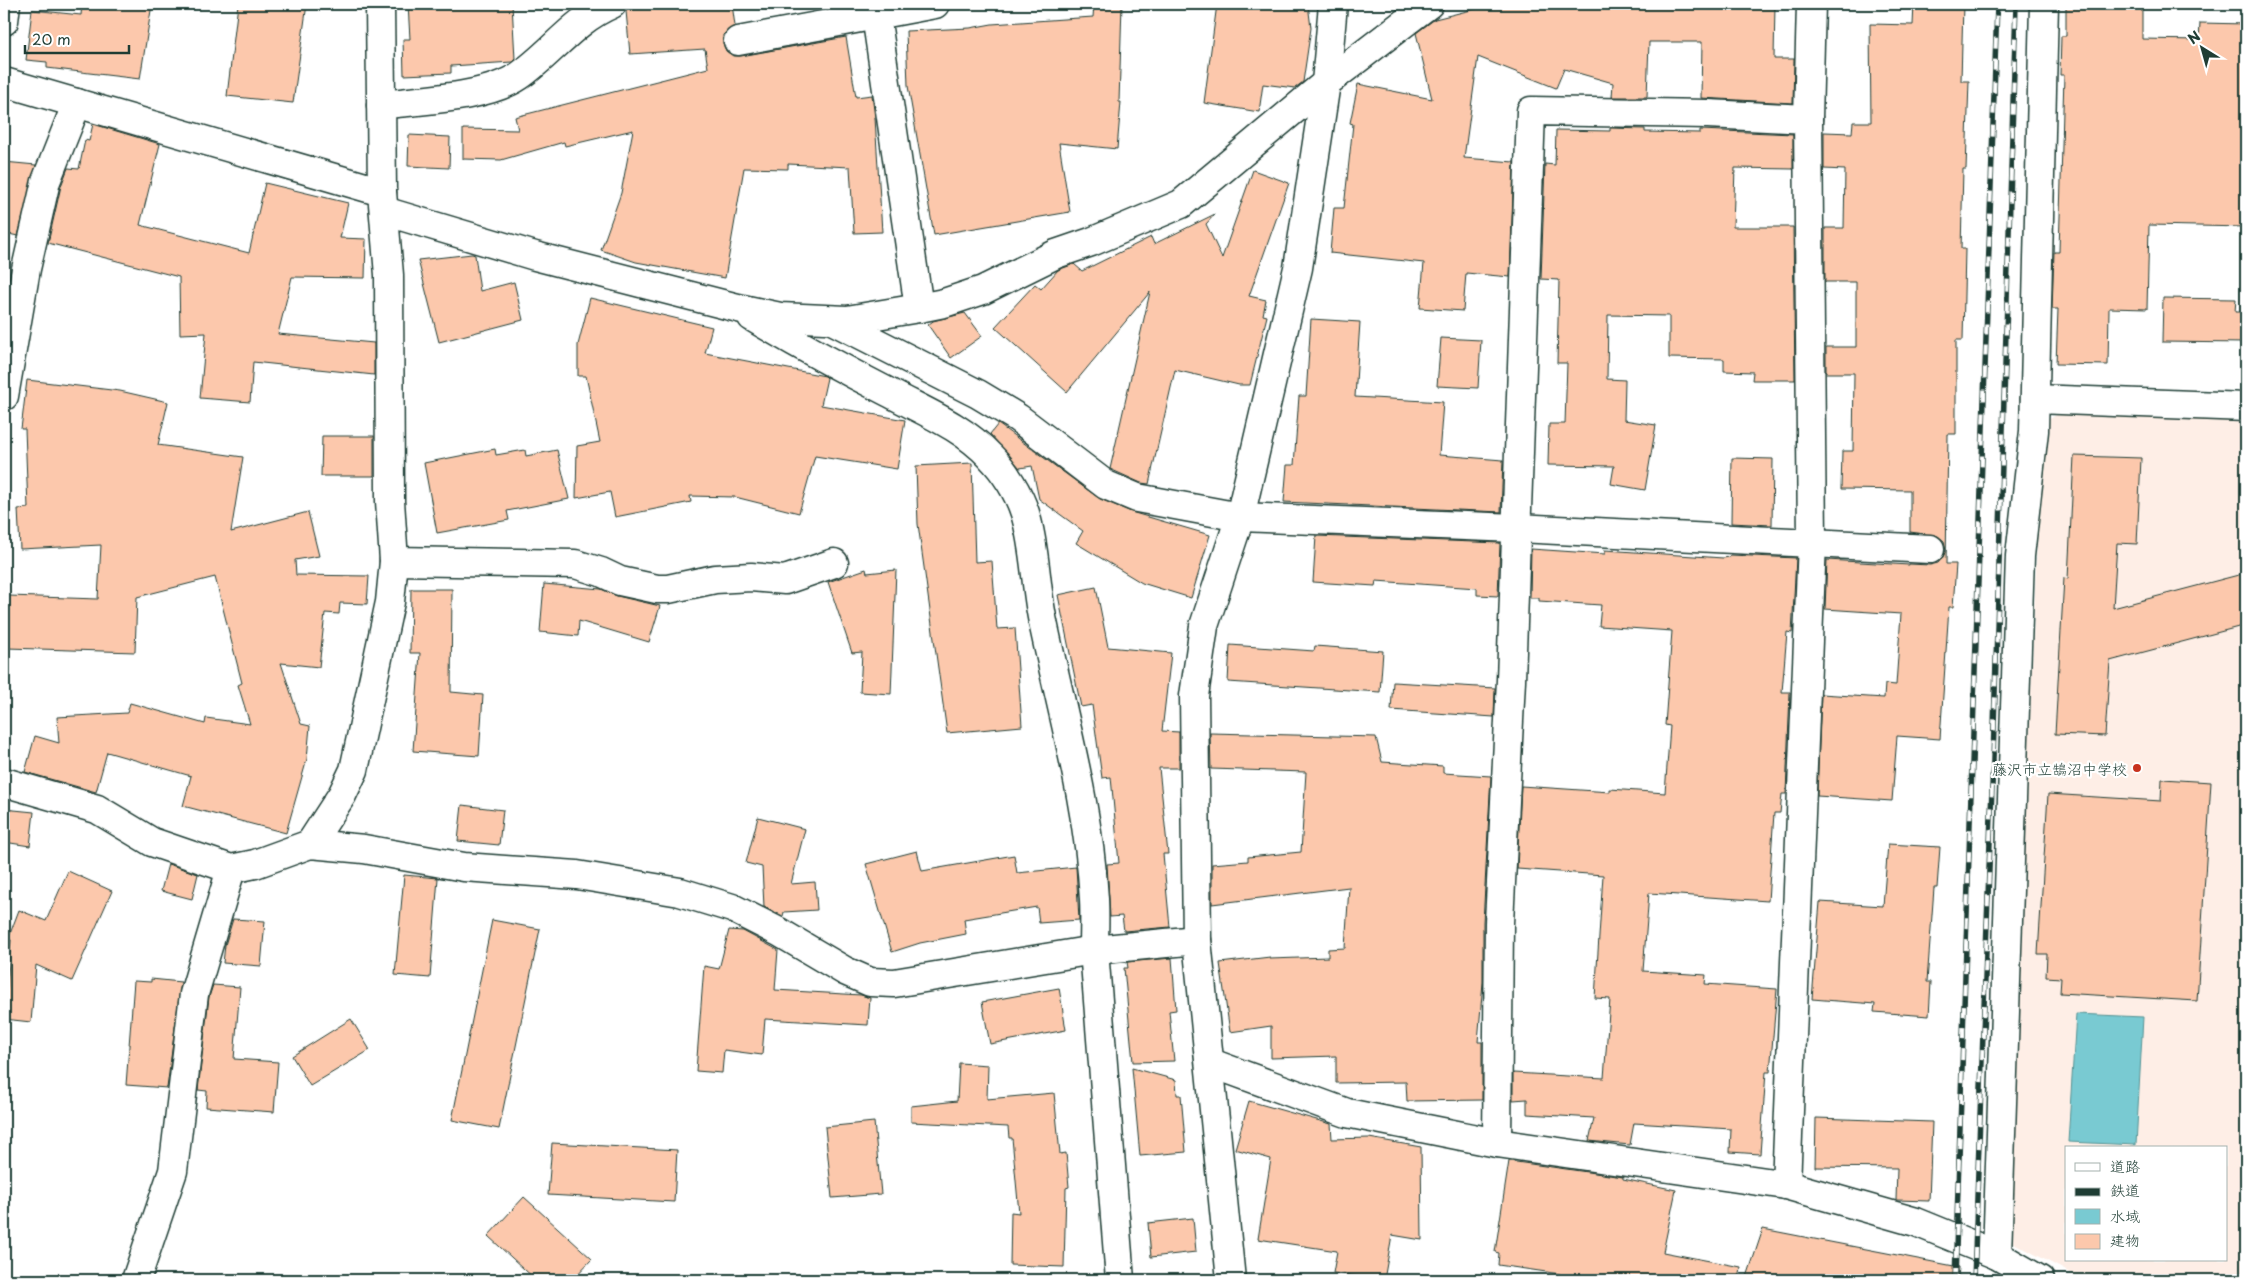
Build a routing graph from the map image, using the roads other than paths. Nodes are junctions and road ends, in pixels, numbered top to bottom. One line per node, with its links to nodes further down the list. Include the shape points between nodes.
1 (6, 4): 10 (street)
2 (380, 4): 15 (street)
3 (612, 4): 15 (street, via 577,24 518,77 494,88)
4 (935, 4): 9 (street)
5 (1332, 4): 13 (street)
6 (1429, 4): 13 (street)
7 (1811, 4): 16 (street)
8 (2044, 4): 22 (street)
9 (876, 15): 11 (street); 19 (street)
10 (4, 20)
11 (738, 41)
12 (4, 82): 14 (street)
13 (1326, 83): 19 (street, via 1181,204 1056,254 983,290); 24 (street, via 1298,268)
14 (77, 103): 17 (street); 21 (street, via 46,181 26,269)
15 (381, 105): 17 (street)
16 (1808, 119): 25 (street, via 1531,111); 26 (street)
17 (383, 202): 18 (street, via 535,256); 28 (street, via 389,275 390,501)
18 (738, 308): 20 (street, via 780,317); 34 (street, via 799,345 971,438 992,457 1012,486 1032,538 1042,616 1080,797 1094,898)
19 (919, 308): 20 (street, via 847,320)
20 (831, 319): 24 (street, via 1018,418 1106,485 1137,498)
21 (4, 396)
22 (2035, 399): 23 (street); 38 (street, via 2020,556)
23 (2246, 407)
24 (1240, 517): 25 (street); 33 (street, via 1204,626 1194,696)
25 (1516, 528): 26 (street); 36 (street, via 1500,923)
26 (1812, 542): 27 (street); 37 (street)
27 (1930, 548)
28 (394, 561): 29 (street, via 575,564 620,581 657,589 715,579 751,577 785,580); 31 (street, via 390,602 354,770)
29 (834, 563)
30 (4, 782): 32 (street, via 96,809 152,842)
31 (310, 844): 32 (street); 34 (street, via 364,849 464,867 577,875 680,892 732,908 844,971 870,982 894,983)
32 (231, 869): 39 (street, via 194,994 173,1171)
33 (1197, 940): 34 (street); 35 (street)
34 (1094, 950): 40 (street)
35 (1211, 1063): 36 (street, via 1347,1114); 41 (street)
36 (1497, 1143): 37 (street)
37 (1786, 1186): 38 (street, via 1916,1222)
38 (1997, 1255): 42 (street)
39 (136, 1280)
40 (1120, 1280)
41 (1231, 1280)
42 (2040, 1280)

